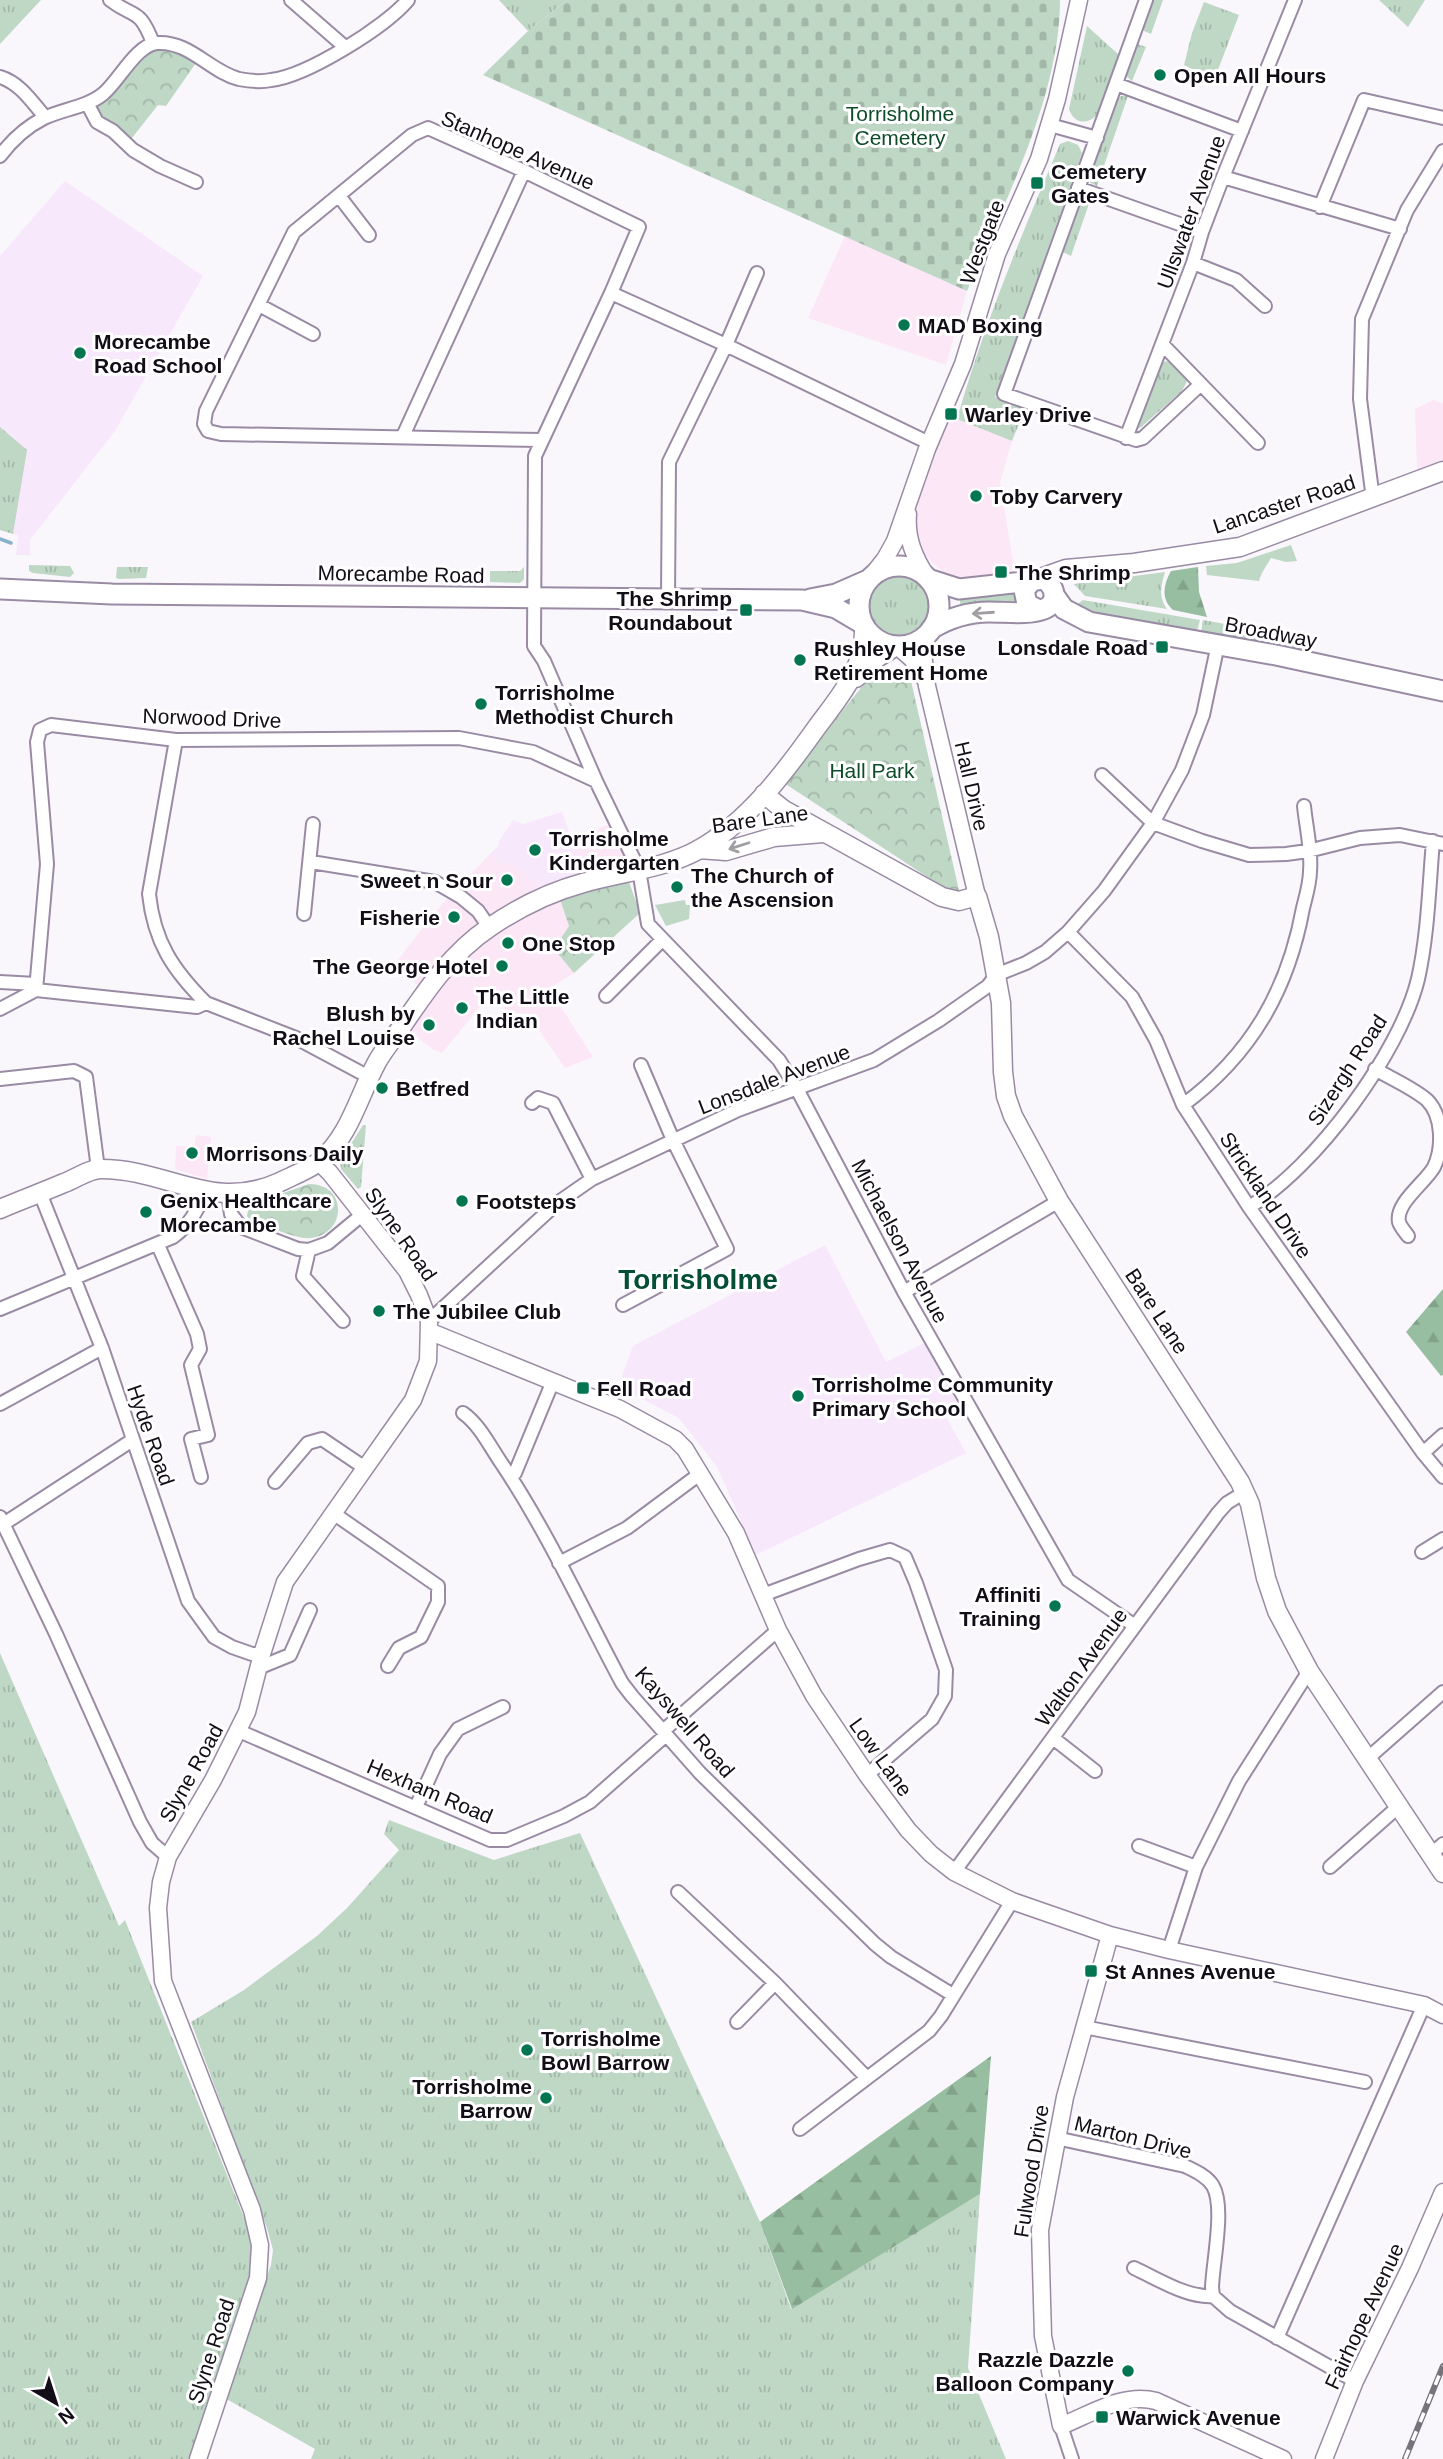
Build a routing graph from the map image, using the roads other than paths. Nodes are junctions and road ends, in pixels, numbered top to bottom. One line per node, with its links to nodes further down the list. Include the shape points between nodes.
1 (110, 0): 7 (street, via 141,18)
2 (290, 0): 8 (street)
3 (408, 0): 8 (street, via 396,14)
4 (1079, 0): 14 (street, Westgate)
5 (1146, 0): 10 (street)
6 (1295, 0): 15 (street, Ullswater Avenue)
7 (153, 43): 8 (street, via 171,43 214,68 255,81 307,69); 11 (street, via 103,94)
8 (345, 47)
9 (0, 77): 12 (street, via 25,93)
10 (1116, 84): 15 (street); 16 (street)
11 (87, 103): 12 (street); 21 (street, via 97,121 133,150)
12 (45, 117): 18 (street, via 26,128)
13 (1443, 118): 24 (street, via 1364,100)
14 (1050, 125): 16 (street); 41 (street, Westgate, via 997,254 963,364)
15 (1242, 131): 20 (street, Ullswater Avenue)
16 (1097, 138): 22 (street)
17 (1443, 151): 26 (street)
18 (0, 156)
19 (524, 171): 23 (street, Stanhope Avenue, via 428,128 412,135); 25 (street, Stanhope Avenue); 38 (street)
20 (1223, 177): 24 (street); 27 (street, Ullswater Avenue)
21 (196, 181)
22 (1078, 188): 27 (street); 39 (street, via 1004,394)
23 (339, 196): 28 (street); 32 (street, Stanhope Avenue, via 294,232)
24 (1320, 207): 26 (street)
25 (639, 227): 31 (street, Michaelson Avenue)
26 (1400, 229): 45 (street, via 1362,319 1360,399)
27 (1202, 232): 29 (street, Ullswater Avenue)
28 (369, 235)
29 (1193, 263): 33 (street, via 1236,280); 35 (street, Ullswater Avenue)
30 (757, 273): 36 (street)
31 (611, 293): 36 (street); 40 (street, Michaelson Avenue)
32 (259, 305): 34 (street); 38 (street, Stanhope Avenue, via 206,411 205,428 220,434)
33 (1265, 306)
34 (313, 334)
35 (1163, 344): 37 (street); 39 (street, Ullswater Avenue)
36 (726, 345): 41 (street); 53 (street, via 669,462)
37 (1201, 384): 39 (street, via 1143,438); 42 (street)
38 (403, 436): 40 (street)
39 (1126, 438)
40 (541, 440): 52 (street, Michaelson Avenue, via 534,470)
41 (929, 443): 44 (street, Westgate)
42 (1258, 443)
43 (1443, 471): 45 (main road, Lancaster Road)
44 (910, 494): 47 (street, Westgate, via 910,544); 48 (street, Westgate, via 890,551)
45 (1373, 499): 46 (main road, Lancaster Road, via 1240,547)
46 (1094, 568): 49 (main road, Lancaster Road, via 1060,570); 51 (main road, Lancaster Road, via 1066,580)
47 (927, 578): 48 (main road, via 907,566 894,566); 49 (main road, Lancaster Road, via 959,589); 58 (main road, via 938,599)
48 (869, 579): 54 (main road, Morecambe Road, via 836,594); 57 (main road, via 859,600)
49 (1033, 580): 51 (main road, via 1046,581); 55 (main road, via 1024,597)
50 (0, 589): 52 (main road, Morecambe Road)
51 (1054, 594): 55 (main road, via 1050,605); 56 (main road, Broadway, via 1065,609)
52 (534, 598): 53 (main road, Morecambe Road); 66 (street, Michaelson Avenue, via 534,646)
53 (668, 598): 54 (main road, Morecambe Road)
54 (802, 600): 57 (main road, Morecambe Road, via 836,608)
55 (1038, 610): 56 (main road, Broadway, via 1064,622); 58 (main road, one-way to 58, via 958,616)
56 (1089, 622): 59 (main road, Broadway)
57 (864, 625): 60 (main road, via 879,640); 62 (main road, via 862,656)
58 (930, 631): 60 (main road, via 917,641); 61 (street, Hall Drive, via 923,653)
59 (1218, 645): 63 (main road, Broadway); 69 (street, via 1203,715 1182,770)
60 (897, 646): 61 (street, Hall Drive, via 912,659); 62 (main road, via 868,666)
61 (927, 686): 77 (street, Hall Drive)
62 (844, 691): 67 (main road)
63 (1443, 691)
64 (176, 740): 66 (street, Norwood Drive, via 459,738 533,752); 84 (street, Norwood Drive, via 51,725 40,730 37,742 47,864); 86 (street, via 149,894 152,917 170,962)
65 (1102, 775): 69 (street)
66 (596, 781): 76 (street, Michaelson Avenue)
67 (764, 794): 71 (main road, Bare Lane); 73 (main road)
68 (1304, 807): 74 (street)
69 (1153, 823): 74 (street, via 1249,855); 80 (street)
70 (313, 824): 75 (street)
71 (827, 834): 73 (main road, Bare Lane, one-way to 73, via 774,837 726,851); 77 (main road, Bare Lane, via 950,901)
72 (1438, 842): 74 (street, via 1400,835 1360,838); 89 (street, Sizergh Road, via 1417,981 1404,1019)
73 (699, 849): 76 (main road)
74 (1308, 851): 94 (street, via 1311,870 1298,935 1281,986 1248,1042)
75 (311, 862): 78 (street); 79 (street, via 435,882 478,911)
76 (639, 870): 79 (main road, via 581,883 534,901); 81 (street, Michaelson Avenue, via 648,923)
77 (977, 896): 82 (main road, Bare Lane)
78 (304, 914)
79 (489, 927): 90 (main road, via 437,977)
80 (1068, 932): 82 (street, via 1036,957); 94 (street, Strickland Drive, via 1132,996)
81 (662, 940): 85 (street); 92 (street, Michaelson Avenue, via 779,1060)
82 (996, 975): 92 (street, Lonsdale Avenue, via 988,986 938,1021 874,1060); 103 (main road, Bare Lane, via 1006,1096)
83 (0, 982): 84 (street)
84 (36, 987): 86 (street, via 197,1007); 87 (street)
85 (606, 996)
86 (206, 1003): 90 (street, via 296,1038)
87 (0, 1009)
88 (641, 1065): 95 (street)
89 (1376, 1069): 98 (street, via 1428,1101 1437,1114 1441,1128); 104 (street, Sizergh Road, via 1301,1166)
90 (369, 1077): 96 (main road, via 348,1125)
91 (0, 1079): 97 (street, via 74,1071 86,1077)
92 (797, 1089): 95 (street, Lonsdale Avenue); 111 (street, Michaelson Avenue)
93 (532, 1103): 99 (street, via 538,1098 553,1103)
94 (1183, 1105): 104 (street, Strickland Drive)
95 (673, 1140): 99 (street, Lonsdale Avenue); 112 (street, via 727,1249)
96 (319, 1162): 102 (main road, via 268,1187); 106 (street, Slyne Road)
97 (98, 1169): 100 (main road, via 146,1173); 101 (main road)
98 (1438, 1172): 107 (street, via 1400,1212 1399,1222)
99 (592, 1179): 115 (street, Lonsdale Avenue, via 556,1204)
100 (206, 1192): 102 (main road); 108 (street, via 189,1224)
101 (40, 1193): 105 (main road); 110 (street, Hyde Road)
102 (228, 1194): 109 (street, via 231,1214 240,1227)
103 (1059, 1201): 111 (street); 129 (main road, Bare Lane)
104 (1249, 1207): 122 (street, Strickland Drive)
105 (0, 1209)
106 (363, 1214): 109 (street, via 328,1243); 115 (street, Slyne Road, via 407,1271)
107 (1408, 1236)
108 (158, 1245): 110 (street); 126 (street, via 200,1349 191,1365 208,1435 191,1439)
109 (309, 1250): 114 (street, via 303,1276)
110 (74, 1279): 113 (street); 116 (street, Hyde Road)
111 (904, 1292): 137 (street, Michaelson Avenue, via 1068,1580)
112 (623, 1305)
113 (0, 1309)
114 (343, 1321)
115 (430, 1326): 117 (street, Low Lane); 123 (street, Slyne Road, via 428,1361 418,1391)
116 (102, 1348): 118 (street); 121 (street, Hyde Road)
117 (553, 1381): 124 (street, Low Lane, via 675,1439); 125 (street)
118 (0, 1404)
119 (463, 1413): 125 (street, Kayswell Road)
120 (1443, 1435): 122 (street)
121 (131, 1441): 131 (street); 139 (street, Hyde Road, via 188,1601 214,1637)
122 (1423, 1453): 127 (street, Strickland Drive)
123 (365, 1468): 128 (street, via 322,1439 308,1443); 130 (street, Slyne Road)
124 (701, 1473): 134 (street, via 627,1528); 135 (street, Low Lane, via 736,1533)
125 (510, 1476): 134 (street, Kayswell Road)
126 (201, 1477)
127 (1443, 1477)
128 (275, 1482)
129 (1245, 1492): 137 (street, Walton Avenue, via 1218,1513); 141 (main road, Bare Lane, via 1269,1590)
130 (333, 1513): 139 (street, Slyne Road, via 285,1582); 140 (street, via 438,1586 438,1602 421,1637 399,1648)
131 (2, 1520): 154 (street, via 140,1822 152,1843)
132 (1443, 1539): 133 (street)
133 (1422, 1552)
134 (559, 1563): 145 (street, Kayswell Road, via 622,1683)
135 (763, 1595): 138 (street, Low Lane); 149 (street, via 890,1550 905,1558 946,1670 945,1696 932,1719)
136 (310, 1610): 139 (street, via 290,1655)
137 (1135, 1626): 146 (street, Walton Avenue)
138 (778, 1630): 145 (street, Hexham Road); 149 (street, Low Lane, via 804,1681)
139 (260, 1661): 144 (street, Slyne Road)
140 (388, 1666)
141 (1310, 1671): 147 (main road, Bare Lane); 155 (street, via 1239,1781)
142 (1443, 1692): 147 (street)
143 (503, 1707): 150 (street, via 458,1729 440,1754)
144 (239, 1731): 150 (street, Hexham Road); 154 (street, Slyne Road)
145 (664, 1733): 150 (street, Hexham Road, via 590,1802 507,1840 490,1840); 164 (street, Kayswell Road, via 876,1944)
146 (1053, 1738): 148 (street); 157 (street, Walton Avenue)
147 (1367, 1759): 151 (main road, Bare Lane)
148 (1095, 1771)
149 (867, 1775): 157 (street, Low Lane, via 908,1830)
150 (416, 1807)
151 (1398, 1807): 153 (main road, Bare Lane); 156 (street)
152 (1139, 1846): 155 (street)
153 (1437, 1849): 158 (main road, Bare Lane)
154 (169, 1857): 179 (street, Slyne Road, via 158,1908 163,1981 252,2210 260,2245 258,2278)
155 (1196, 1867): 162 (street)
156 (1330, 1867)
157 (954, 1872): 160 (street, Low Lane)
158 (1443, 1873)
159 (678, 1892): 163 (street)
160 (1012, 1901): 161 (street, Low Lane); 164 (street)
161 (1110, 1935): 162 (street, Low Lane); 168 (street, Fulwood Drive)
162 (1169, 1950): 165 (street, Low Lane)
163 (775, 1983): 167 (street); 169 (street)
164 (953, 1995): 169 (street, via 929,2031)
165 (1424, 2006): 166 (street, Low Lane); 176 (street)
166 (1443, 2015)
167 (737, 2022)
168 (1084, 2027): 170 (street); 172 (street, Fulwood Drive)
169 (867, 2078): 171 (street)
170 (1365, 2082)
171 (801, 2129)
172 (1056, 2138): 175 (street, Marton Drive, via 1185,2166 1212,2185 1217,2207); 178 (street, Fulwood Drive, via 1040,2230 1040,2268 1043,2336)
173 (1443, 2192): 177 (street, Fairhope Avenue)
174 (1134, 2268): 175 (street, via 1193,2294)
175 (1213, 2296): 176 (street)
176 (1277, 2338): 177 (street)
177 (1355, 2381): 182 (street, Fairhope Avenue)
178 (1060, 2426): 180 (street, Fulwood Drive); 181 (street, via 1143,2397)
179 (198, 2459)
180 (1072, 2459)
181 (1283, 2459)
182 (1325, 2459)

